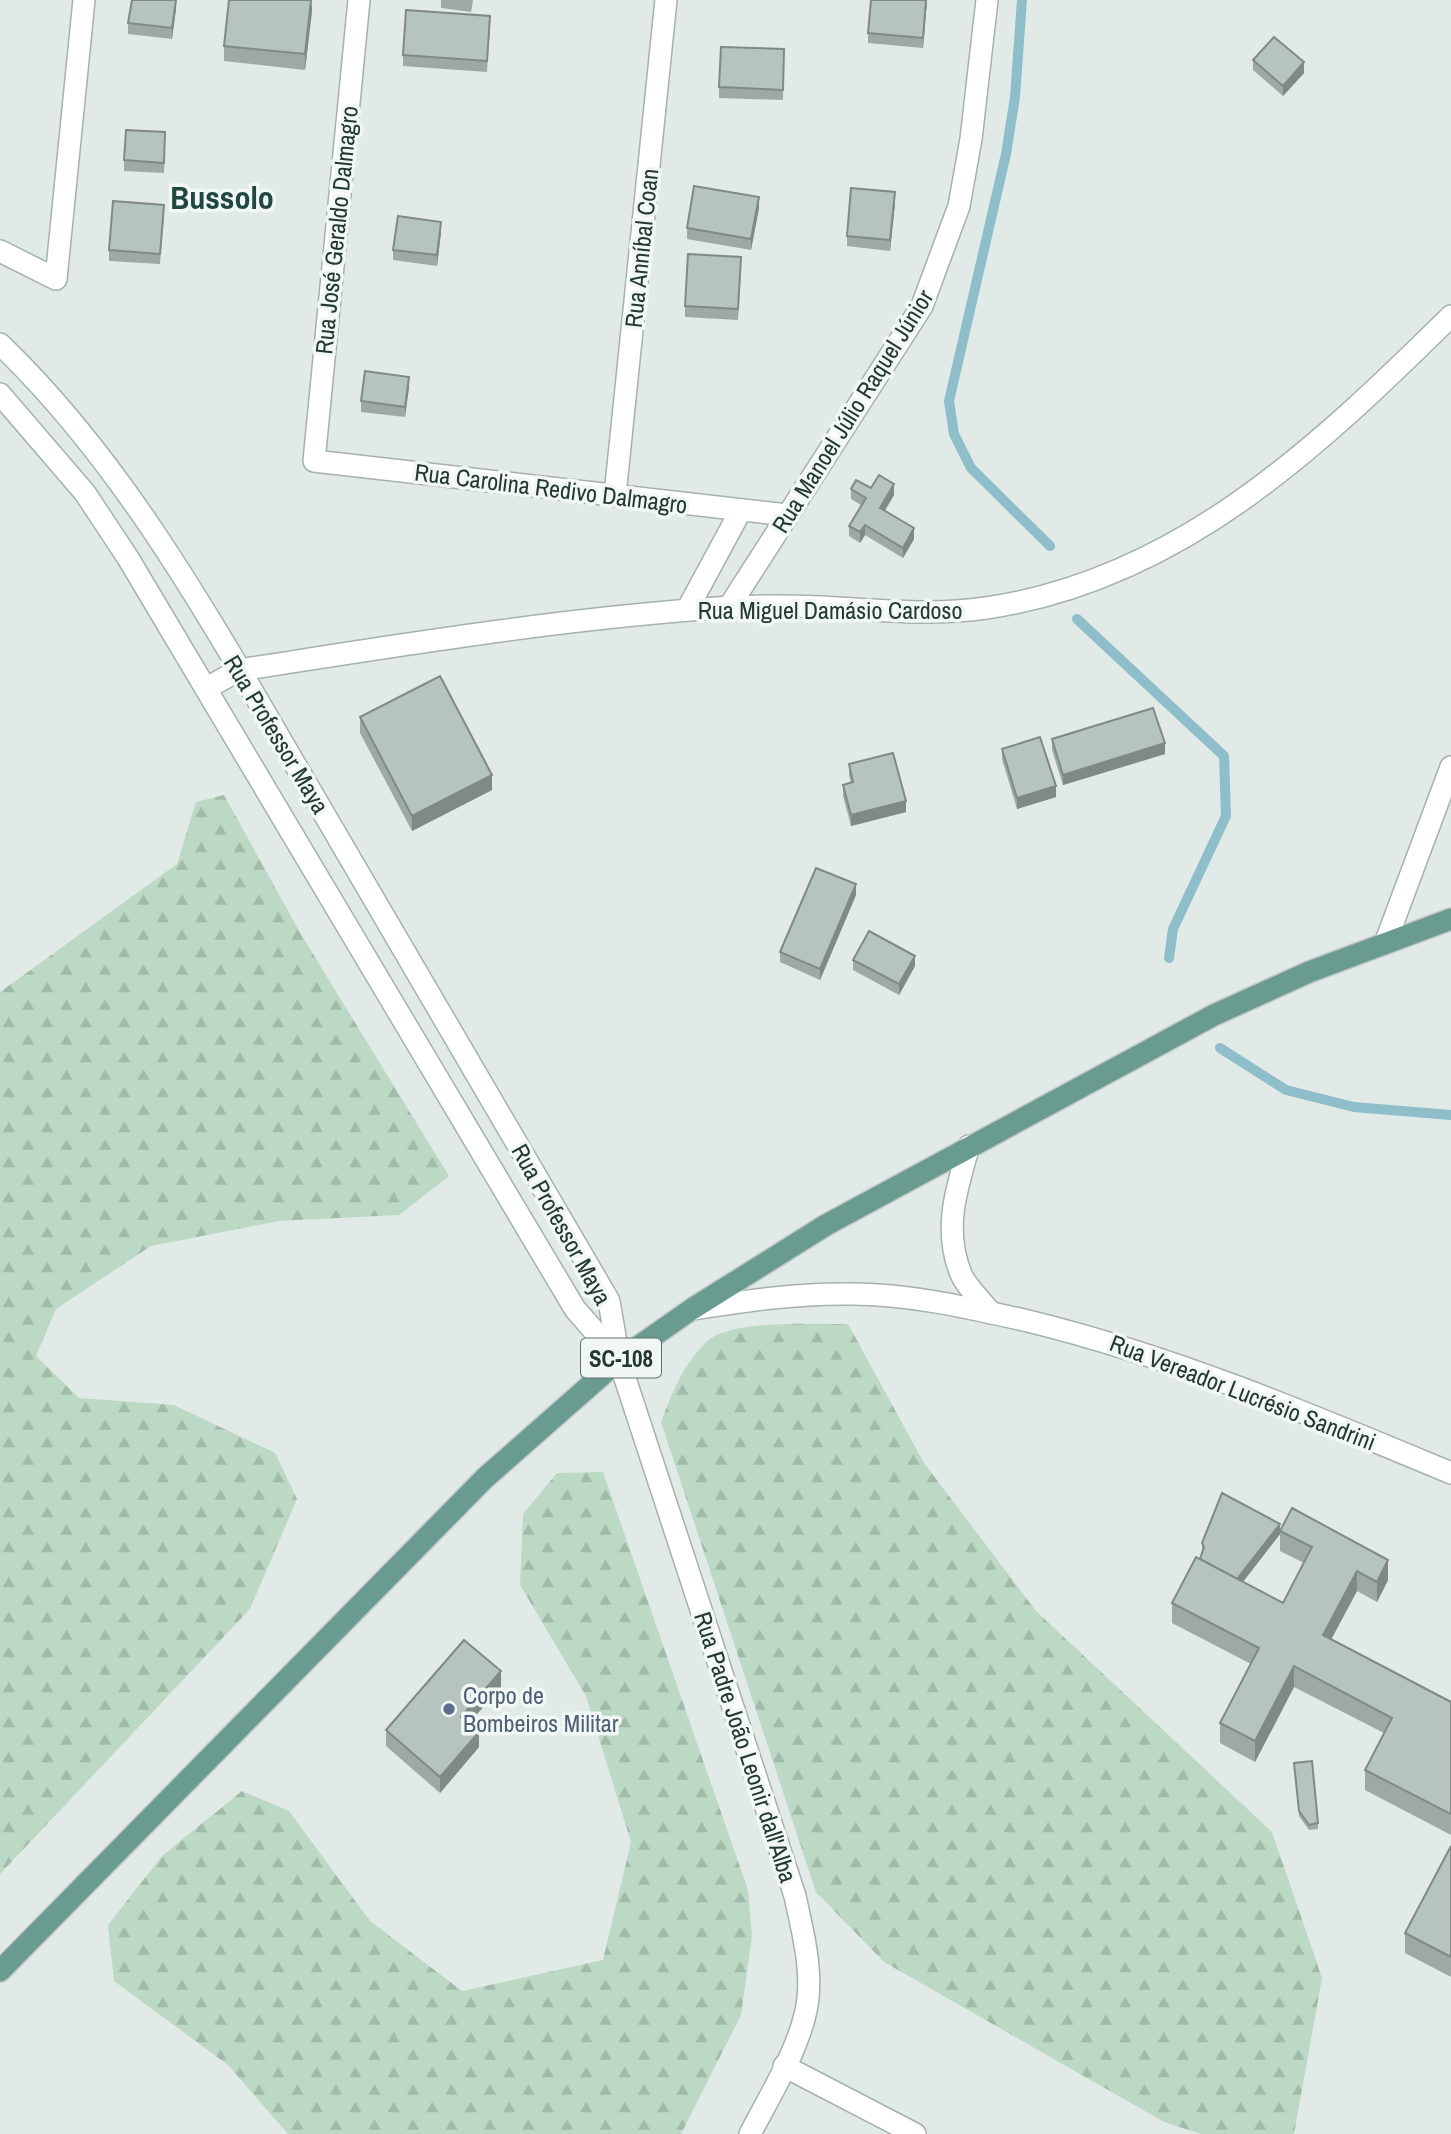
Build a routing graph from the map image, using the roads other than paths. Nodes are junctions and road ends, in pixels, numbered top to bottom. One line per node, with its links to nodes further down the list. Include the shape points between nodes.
1 (84, 0): 5 (street, via 56,279)
2 (359, 0): 9 (street, Rua José Geraldo Dalmagro)
3 (666, 0): 10 (street, Rua Anníbal Coan)
4 (988, 0): 12 (street, Rua Manoel Júlio Raquel Júnior, via 964,179 940,263 900,343)
5 (0, 251)
6 (1451, 316): 13 (street, Rua Miguel Damásio Cardoso, via 1342,422 1283,472 1200,528 1097,578 986,608 924,612)
7 (0, 344): 15 (street, Rua Professor Maya, via 82,432 127,493)
8 (0, 394): 16 (street, Rua Professor Maya, via 85,493)
9 (314, 461): 10 (street, Rua Carolina Redivo Dalmagro)
10 (615, 495): 11 (street, Rua Carolina Redivo Dalmagro)
11 (741, 510): 12 (street, Rua Carolina Redivo Dalmagro); 14 (street)
12 (787, 514): 13 (street, Rua Manoel Júlio Raquel Júnior)
13 (729, 607): 14 (street, Rua Miguel Damásio Cardoso)
14 (687, 610): 15 (street, Rua Miguel Damásio Cardoso, via 486,632)
15 (239, 670): 16 (street, Rua Miguel Damásio Cardoso); 23 (street, Rua Professor Maya, via 610,1301)
16 (207, 688): 23 (street, Rua Professor Maya, via 575,1309)
17 (1451, 767): 19 (street)
18 (1451, 919): 19 (main road, SC-108)
19 (1386, 941): 20 (main road, SC-108, via 1214,1016)
20 (969, 1146): 21 (main road, SC-108, via 826,1226); 22 (street, via 952,1204 952,1240 962,1276)
21 (692, 1309): 22 (street, Rua Vereador Lucrésio Sandrini, via 786,1295 852,1294 902,1297); 23 (main road, SC-108)
22 (991, 1313): 24 (street, Rua Vereador Lucrésio Sandrini, via 1100,1339 1190,1368)
23 (619, 1360): 25 (main road, SC-108, via 485,1478); 26 (street, Rua Padre João Leonir dall'Alba, via 795,1896 808,1975 805,2015)
24 (1451, 1473)
25 (0, 1971)
26 (785, 2066): 27 (street, Rua Padre João Leonir dall'Alba); 28 (street)
27 (750, 2134)
28 (915, 2134)

